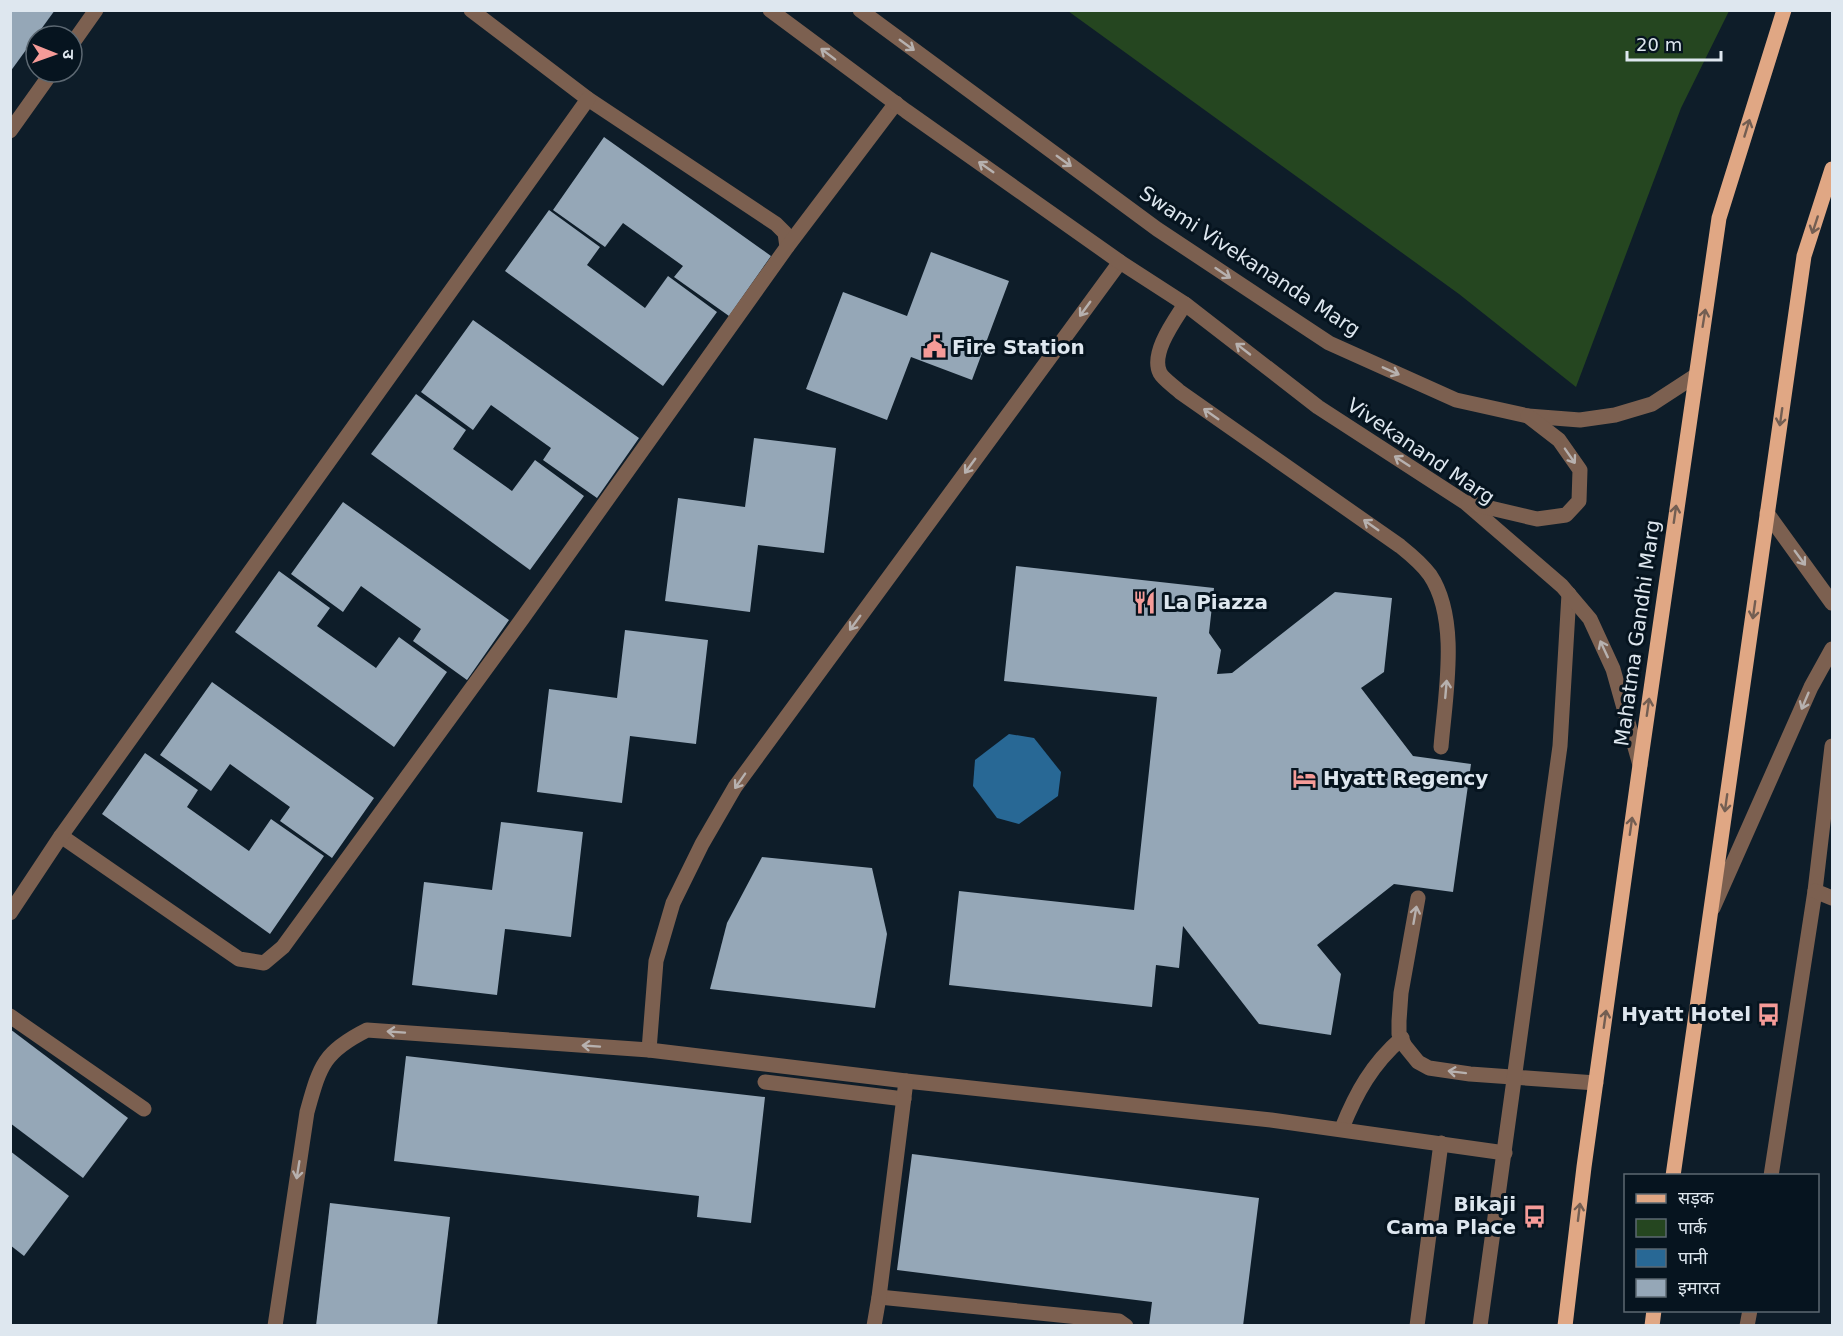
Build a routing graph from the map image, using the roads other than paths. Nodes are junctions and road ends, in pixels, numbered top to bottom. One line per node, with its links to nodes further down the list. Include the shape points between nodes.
1 (96, 10): 6 (street)
2 (471, 10): 8 (street)
3 (770, 10): 9 (street, one-way to 3)
4 (860, 10): 16 (street, Swami Vivekananda Marg, one-way to 16, via 1157,229 1329,343 1456,400)
5 (1784, 10): 15 (main road, Mahatma Gandhi Marg, one-way to 5, via 1719,218)
6 (84, 27)
7 (43, 84): 10 (street)
8 (588, 99): 12 (street, via 776,224 788,239); 25 (street)
9 (896, 104): 12 (street); 13 (street, one-way to 9)
10 (10, 130)
11 (1833, 169): 18 (main road, one-way to 18, via 1804,256)
12 (787, 247): 25 (street, via 283,947 264,963 239,959)
13 (1120, 262): 14 (street, Vivekanand Marg); 33 (street, one-way to 33, via 730,796 673,903 656,961)
14 (1185, 304): 17 (street, Vivekanand Marg, one-way to 14, via 1318,407); 23 (street, one-way to 14, via 1448,665 1440,593 1429,574 1400,546 1162,376 1158,369 1162,343)
15 (1695, 376): 16 (street, Swami Vivekananda Marg, via 1652,404 1615,415 1580,420); 24 (main road, Mahatma Gandhi Marg, one-way to 15)
16 (1528, 416): 17 (street, one-way to 17, via 1559,440 1580,470 1579,501 1566,514 1537,519)
17 (1466, 502): 19 (street, Vivekanand Marg)
18 (1767, 513): 20 (street, one-way to 20); 30 (main road, one-way to 30)
19 (1569, 594): 24 (street, Vivekanand Marg, one-way to 19, via 1613,669 1590,619); 34 (street, via 1560,746)
20 (1833, 603)
21 (1833, 649): 30 (street, one-way to 30, via 1810,687)
22 (1833, 746): 26 (street)
23 (1441, 747)
24 (1640, 765): 37 (main road, Mahatma Gandhi Marg, one-way to 24)
25 (61, 836): 29 (street)
26 (1815, 891): 28 (street); 44 (street)
27 (1418, 898): 32 (street, one-way to 27, via 1401,993)
28 (1833, 898)
29 (10, 913)
30 (1710, 914): 43 (main road)
31 (10, 1016): 39 (street)
32 (1401, 1038): 34 (street, one-way to 32, via 1429,1068 1418,1062); 40 (street, via 1385,1053 1355,1095)
33 (649, 1050): 35 (street); 47 (street, one-way to 47, via 367,1030 345,1041 320,1069 307,1112)
34 (1515, 1077): 37 (street); 42 (street)
35 (906, 1081): 38 (street); 40 (street)
36 (765, 1082): 38 (street)
37 (1596, 1083): 45 (main road, Mahatma Gandhi Marg, one-way to 37)
38 (904, 1099): 46 (street)
39 (144, 1109)
40 (1342, 1128): 41 (street)
41 (1441, 1143): 42 (street); 50 (street)
42 (1505, 1153): 51 (street)
43 (1673, 1174)
44 (1771, 1174)
45 (1572, 1270): 52 (street); 53 (main road, Mahatma Gandhi Marg)
46 (879, 1298): 48 (street); 49 (street, via 1119,1321)
47 (275, 1326)
48 (874, 1326)
49 (1126, 1326)
50 (1416, 1326)
51 (1480, 1326)
52 (1557, 1326)
53 (1565, 1326)

